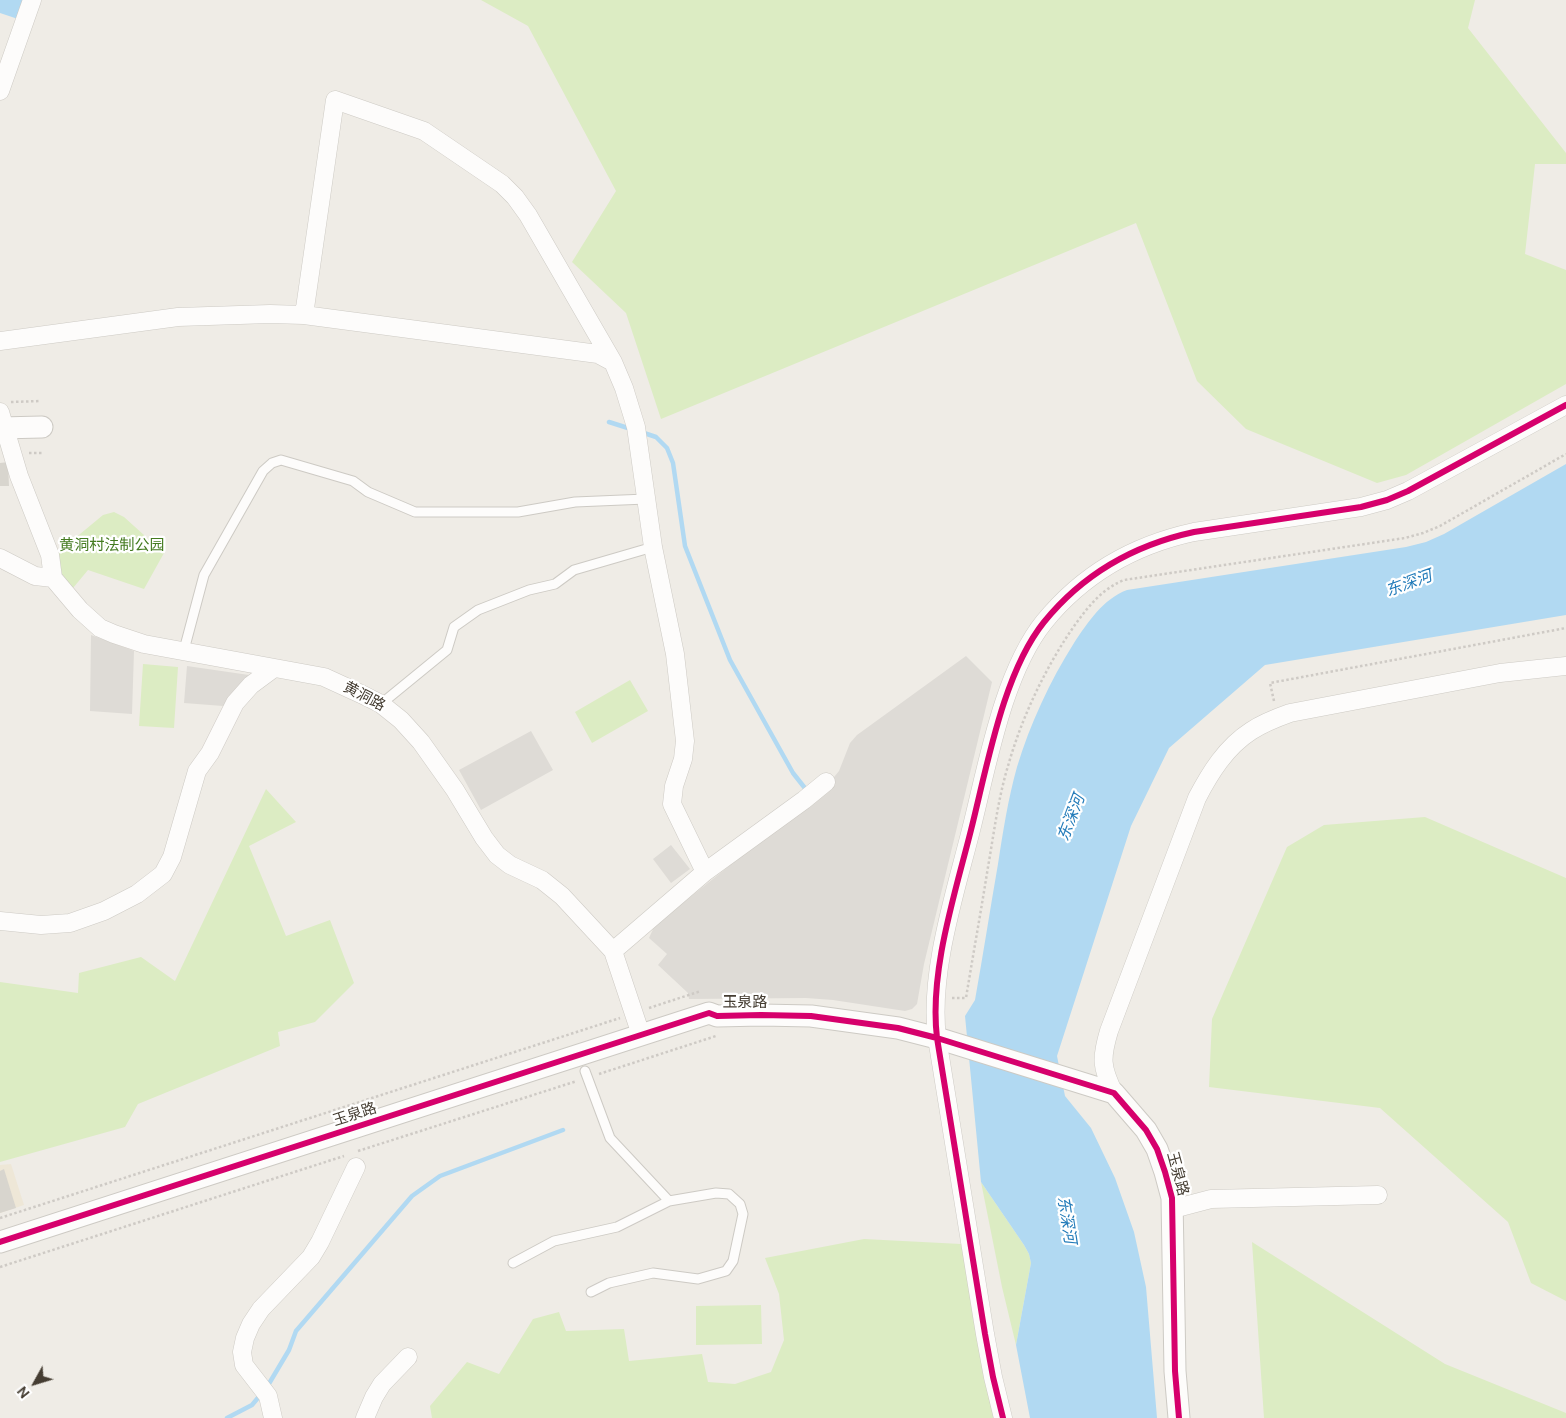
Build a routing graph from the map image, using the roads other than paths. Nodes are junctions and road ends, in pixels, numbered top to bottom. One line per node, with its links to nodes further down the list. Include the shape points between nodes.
1 (32, 0): 2 (street)
2 (0, 91)
3 (304, 315): 4 (street, via 178,317); 5 (street, via 598,354); 5 (street, via 335,100 424,131 502,184 528,215)
4 (0, 341)
5 (613, 362): 10 (street, via 636,427)
6 (1566, 405): 23 (street, via 1408,492 1387,500 1361,507 1194,532 1152,544 1112,562 1059,606 1024,652 994,738 939,966 935,998)
7 (4, 407): 13 (street, via 19,476 50,555)
8 (42, 427): 9 (street)
9 (0, 428)
10 (646, 499): 11 (street); 14 (lane, via 575,502 518,512 415,512 368,492 353,480 281,460 263,471 204,575)
11 (653, 547): 17 (lane, via 574,570 556,584 529,590 478,610 454,627 447,650); 19 (street, via 675,654 685,741 672,804)
12 (0, 558): 13 (street, via 35,576)
13 (53, 578): 14 (street, 黄洞路, via 100,628 144,644)
14 (184, 650): 16 (street, 黄洞路)
15 (1566, 666): 25 (street, via 1500,673 1290,713 1269,721 1234,745 1197,798 1109,1030 1103,1062 1105,1076)
16 (274, 668): 17 (street, 黄洞路, via 324,677); 20 (street, via 251,685 235,703 210,753 196,771 172,857 163,874 138,894 70,923 41,925)
17 (381, 704): 21 (street, 黄洞路, via 421,742 497,855 542,880 562,896)
18 (826, 782): 19 (street)
19 (704, 872): 21 (street)
20 (0, 921)
21 (613, 952): 22 (street, 黄洞路)
22 (641, 1035): 23 (street, 玉泉路, via 709,1014 811,1016 898,1028); 30 (street, 玉泉路)
23 (937, 1038): 25 (street, 玉泉路); 36 (street, via 985,1334)
24 (585, 1071): 28 (lane, via 610,1138)
25 (1114, 1093): 29 (street, 玉泉路, via 1157,1148)
26 (356, 1167): 34 (street, via 311,1257 261,1310 245,1338 244,1365 268,1396)
27 (1378, 1195): 29 (street, via 1212,1199)
28 (669, 1201): 31 (lane, via 617,1227 554,1241); 32 (lane, via 716,1193 729,1194 740,1204 743,1214 733,1261 726,1271 698,1279 653,1273 609,1283)
29 (1173, 1209): 37 (street, 玉泉路, via 1175,1371)
30 (0, 1242)
31 (513, 1263)
32 (591, 1292)
33 (408, 1357): 35 (street, via 382,1384)
34 (273, 1418)
35 (365, 1418)
36 (1002, 1418)
37 (1179, 1418)

